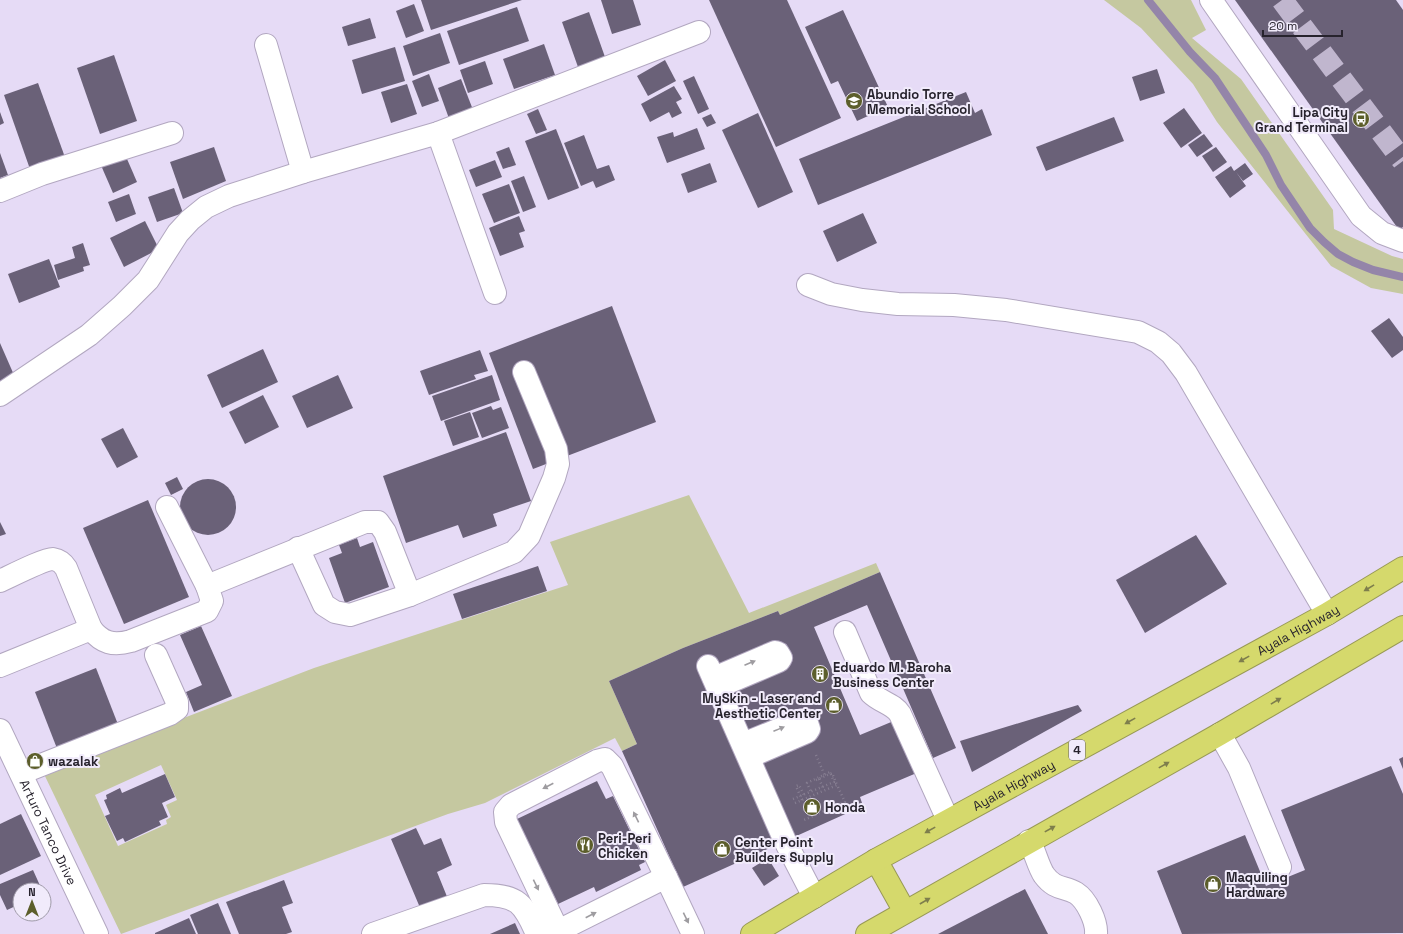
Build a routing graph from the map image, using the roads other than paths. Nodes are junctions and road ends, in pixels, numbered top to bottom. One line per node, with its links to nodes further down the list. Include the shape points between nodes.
1 (1211, 0): 3 (street)
2 (1228, 0): 3 (street)
3 (1225, 22): 10 (street, via 1361,216 1382,233)
4 (699, 32): 7 (street)
5 (266, 45): 8 (street)
6 (172, 133): 9 (street, via 42,174)
7 (438, 133): 8 (street); 12 (street)
8 (303, 172): 14 (street, via 229,196 206,207 178,233 148,280 122,306 89,335)
9 (0, 191)
10 (1403, 240)
11 (808, 285): 21 (street, via 831,294 862,300 898,304 954,304 1098,324 1138,332 1158,342 1186,373)
12 (495, 293)
13 (524, 372): 20 (street, via 558,457 554,478 529,536 514,552)
14 (0, 396)
15 (167, 507): 19 (street)
16 (298, 548): 19 (street); 20 (street, via 320,599 335,612 358,614); 20 (street, via 365,522 378,522 386,532)
17 (1403, 568): 21 (highway, Ayala Highway / 4, one-way to 21)
18 (0, 581): 23 (street, via 43,562 53,559 61,562 66,568)
19 (206, 586): 23 (street, via 212,602 207,611 131,641 107,643)
20 (410, 595)
21 (1326, 614): 31 (highway, Ayala Highway / 4, one-way to 31)
22 (1403, 627): 29 (highway, one-way to 22)
23 (91, 629): 26 (street)
24 (845, 632): 31 (street, via 871,693 878,701 896,709 900,714)
25 (156, 655): 30 (street, via 178,702 177,709)
26 (0, 666)
27 (713, 677): 36 (street, via 785,841)
28 (0, 730): 30 (street, Arturo Tanco Drive)
29 (1220, 734): 32 (highway, one-way to 29); 34 (street, via 1238,768)
30 (21, 773): 39 (street, Arturo Tanco Drive)
31 (948, 820): 33 (highway, Ayala Highway / 4, one-way to 33)
32 (1029, 841): 37 (highway, one-way to 32); 45 (street, via 1044,874 1055,886 1076,893 1085,902)
33 (876, 860): 36 (highway, Ayala Highway / 4); 37 (highway)
34 (1280, 867)
35 (666, 877): 38 (street, one-way to 35); 38 (street, one-way to 38, via 612,766 606,759 597,761 511,805 505,812 506,822); 42 (street, one-way to 42)
36 (814, 897): 43 (highway, Ayala Highway / 4)
37 (905, 912): 44 (highway)
38 (559, 933)
39 (97, 934)
40 (373, 934): 41 (street, via 484,894 502,894 518,902 529,916)
41 (537, 934)
42 (693, 934)
43 (752, 934)
44 (867, 934)
45 (1096, 934)

